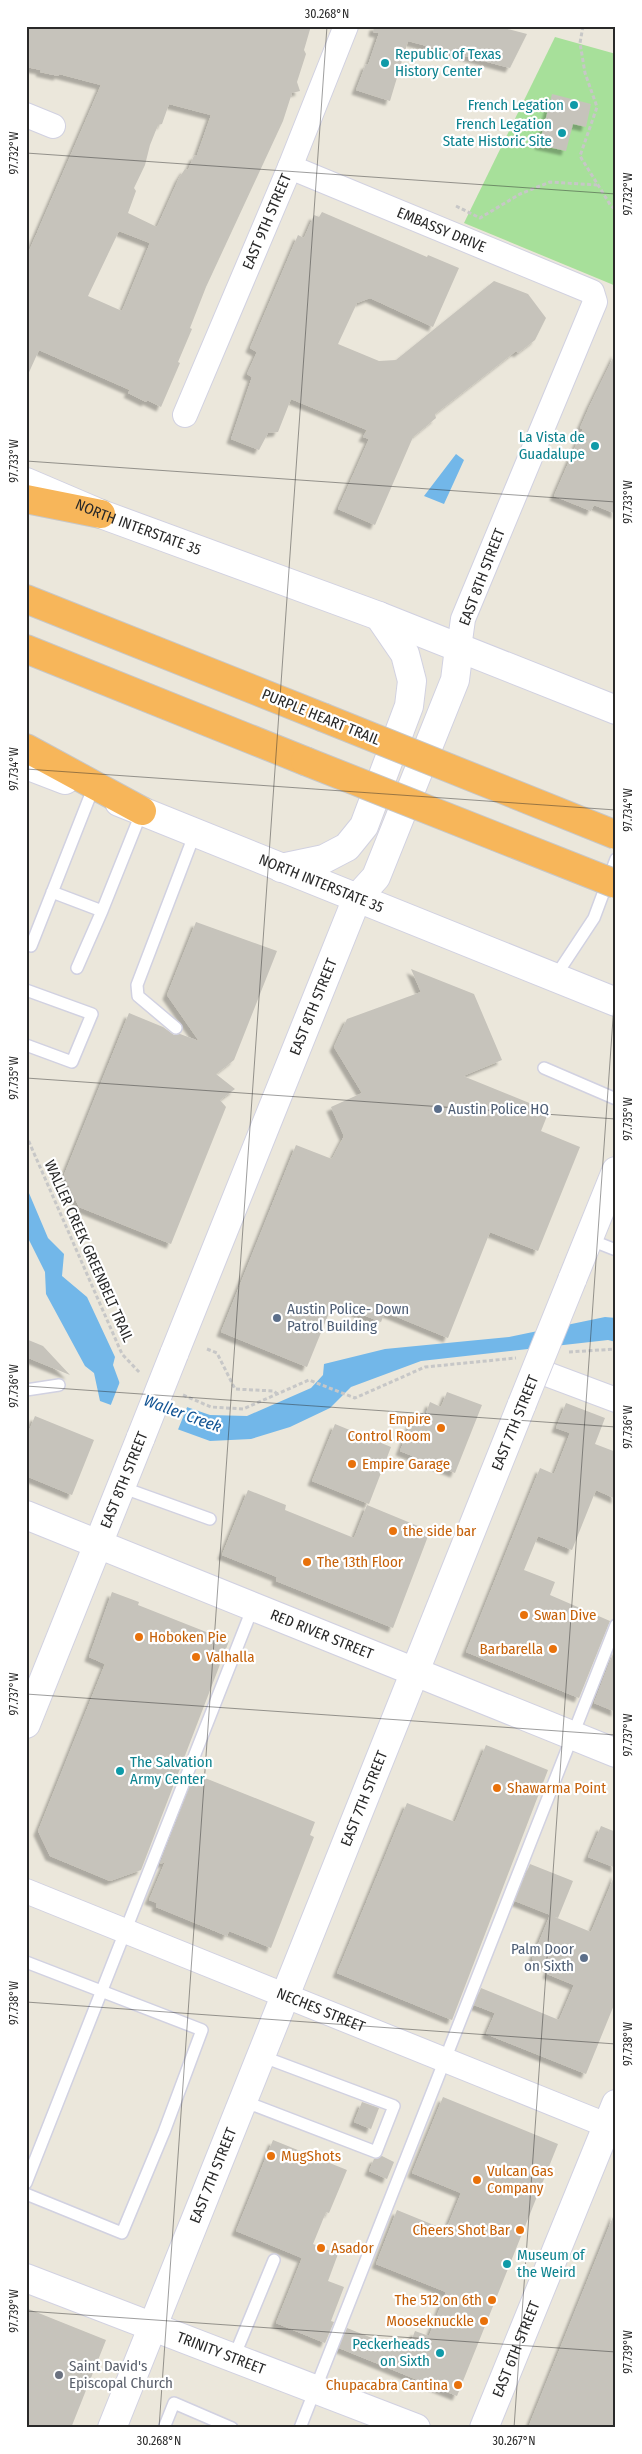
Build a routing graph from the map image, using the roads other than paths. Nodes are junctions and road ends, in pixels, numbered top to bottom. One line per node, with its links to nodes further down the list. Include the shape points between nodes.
1 (346, 26): 4 (street, EAST 9TH STREET)
2 (26, 115): 3 (street)
3 (53, 126)
4 (290, 167): 5 (street, EMBASSY DRIVE); 6 (street, EAST 9TH STREET)
5 (592, 292): 12 (street, EAST 8TH STREET, via 595,302 463,619)
6 (185, 415)
7 (26, 482): 9 (main road, NORTH INTERSTATE 35)
8 (26, 498): 9 (highway)
9 (101, 514): 11 (main road, NORTH INTERSTATE 35)
10 (26, 599): 19 (highway, PURPLE HEART TRAIL, bridge)
11 (380, 616): 12 (main road, NORTH INTERSTATE 35); 21 (main road, via 405,654 412,681 409,706 364,826 347,847 324,859)
12 (459, 648): 14 (main road, NORTH INTERSTATE 35); 24 (main road, EAST 8TH STREET, via 455,680 376,877)
13 (26, 649): 22 (highway, bridge)
14 (616, 710)
15 (27, 762): 16 (main road, NORTH INTERSTATE 35); 17 (highway)
16 (92, 791): 17 (main road, NORTH INTERSTATE 35); 23 (lane)
17 (142, 811): 18 (main road, NORTH INTERSTATE 35); 25 (lane)
18 (195, 832): 21 (main road, NORTH INTERSTATE 35); 31 (lane, via 137,985 138,996)
19 (616, 835)
20 (616, 859): 28 (lane, via 594,918)
21 (281, 868): 24 (main road, NORTH INTERSTATE 35)
22 (616, 884)
23 (52, 892): 25 (lane); 26 (lane)
24 (357, 898): 28 (main road, NORTH INTERSTATE 35); 42 (main road, EAST 8TH STREET, bridge)
25 (102, 911): 27 (lane)
26 (31, 946)
27 (77, 968)
28 (554, 977): 30 (main road, NORTH INTERSTATE 35)
29 (26, 990): 32 (lane, via 92,1014 72,1062)
30 (616, 1002)
31 (176, 1028)
32 (26, 1045)
33 (544, 1068): 34 (lane)
34 (616, 1099)
35 (614, 1179): 36 (main road, EAST 7TH STREET)
36 (588, 1239): 37 (lane); 38 (main road, EAST 7TH STREET, bridge, via 572,1280)
37 (616, 1250)
38 (530, 1364): 41 (street); 48 (main road, EAST 7TH STREET, bridge, via 522,1404)
39 (59, 1385): 40 (lane)
40 (26, 1390)
41 (616, 1400)
42 (121, 1486): 44 (lane); 45 (main road, EAST 8TH STREET)
43 (26, 1515): 45 (main road, RED RIVER STREET)
44 (210, 1519)
45 (98, 1544): 46 (main road, RED RIVER STREET); 49 (main road, EAST 8TH STREET)
46 (253, 1607): 48 (main road, RED RIVER STREET); 53 (lane)
47 (616, 1625): 50 (lane)
48 (415, 1672): 50 (main road, RED RIVER STREET); 56 (main road, EAST 7TH STREET)
49 (26, 1724)
50 (572, 1736): 51 (main road, RED RIVER STREET); 58 (lane)
51 (616, 1753)
52 (26, 1891): 53 (street, NECHES STREET)
53 (126, 1931): 55 (lane); 56 (street, NECHES STREET)
54 (26, 1962): 55 (lane)
55 (102, 1990): 61 (lane); 62 (lane, via 202,2030 184,2081 122,2233)
56 (286, 1996): 57 (main road, EAST 7TH STREET); 58 (street, NECHES STREET)
57 (261, 2056): 59 (main road, EAST 7TH STREET); 59 (lane, via 394,2106 376,2152)
58 (444, 2060): 60 (street, NECHES STREET); 67 (lane)
59 (243, 2101): 65 (main road, EAST 7TH STREET)
60 (613, 2119): 73 (main road, EAST 6TH STREET)
61 (26, 2183)
62 (26, 2194)
63 (274, 2260): 66 (lane)
64 (26, 2278): 65 (main road, TRINITY STREET)
65 (154, 2326): 66 (main road, TRINITY STREET); 68 (main road, EAST 7TH STREET)
66 (234, 2357): 67 (main road, TRINITY STREET)
67 (315, 2388): 71 (lane); 72 (main road, TRINITY STREET)
68 (112, 2428)
69 (164, 2428): 70 (lane, via 174,2403)
70 (232, 2428)
71 (300, 2428)
72 (416, 2428)
73 (484, 2428)

